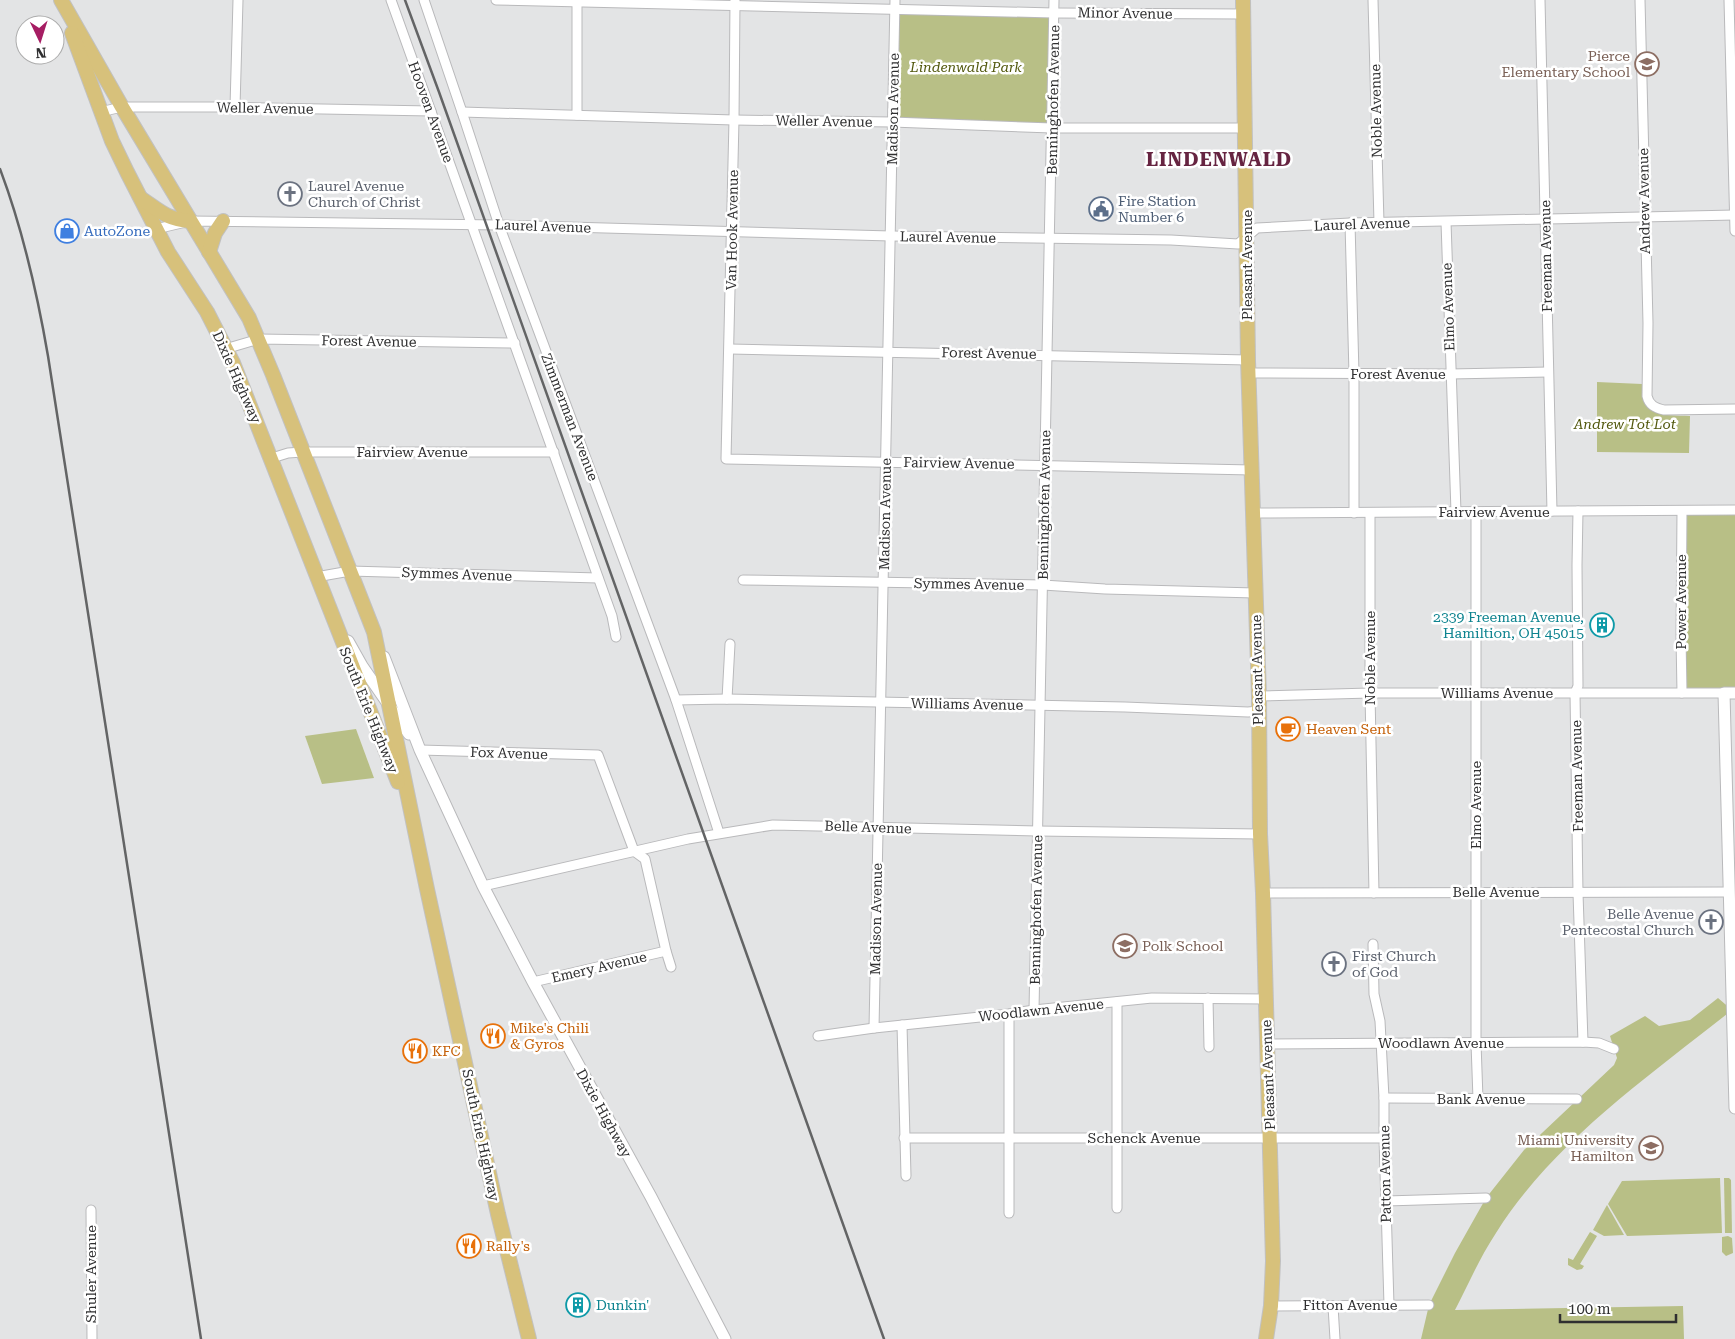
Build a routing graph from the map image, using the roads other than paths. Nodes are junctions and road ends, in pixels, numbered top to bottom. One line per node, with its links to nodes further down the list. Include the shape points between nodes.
1 (60, 0): 17 (main road, Dixie Highway); 20 (main road, Dixie Highway)
2 (238, 0): 18 (street)
3 (391, 0): 19 (street, Hooven Avenue)
4 (424, 0): 21 (street, Zimmerman Avenue)
5 (496, 0): 12 (street, Minor Avenue)
6 (1054, 0): 15 (street, Benninghofen Avenue)
7 (1243, 0): 16 (main road, Pleasant Avenue)
8 (1373, 0): 35 (street, Noble Avenue)
9 (1540, 0): 30 (street, Freeman Avenue)
10 (1640, 0): 29 (street, Andrew Avenue)
11 (1729, 0): 28 (street)
12 (577, 1): 13 (street, Minor Avenue); 22 (street)
13 (735, 3): 14 (street, Minor Avenue); 23 (street, Van Hook Avenue)
14 (895, 4): 15 (street, Minor Avenue); 24 (street, Madison Avenue)
15 (1054, 13): 16 (street, Minor Avenue); 25 (street, Benninghofen Avenue)
16 (1244, 14): 26 (main road, Pleasant Avenue)
17 (122, 107): 18 (street, Weller Avenue); 20 (street, Weller Avenue); 31 (main road, Dixie Highway)
18 (235, 107): 19 (street, Weller Avenue)
19 (431, 111): 36 (street, Hooven Avenue)
20 (100, 112): 27 (main road, Dixie Highway)
21 (462, 112): 22 (street, Weller Avenue); 37 (street, Zimmerman Avenue)
22 (577, 115): 23 (street, Weller Avenue)
23 (734, 120): 24 (street, Weller Avenue); 39 (street, Van Hook Avenue)
24 (892, 122): 25 (street, Weller Avenue); 41 (street, Madison Avenue)
25 (1052, 128): 26 (street, Weller Avenue); 43 (street, Benninghofen Avenue)
26 (1246, 128): 42 (main road, Pleasant Avenue)
27 (140, 198): 31 (main road, via 164,215); 38 (main road, Dixie Highway)
28 (1734, 215): 29 (street, Laurel Avenue); 40 (street)
29 (1644, 217): 30 (street, Laurel Avenue); 55 (street, Andrew Avenue, via 1648,323 1646,388 1649,402 1664,410)
30 (1545, 220): 33 (street, Laurel Avenue); 52 (street, Freeman Avenue)
31 (190, 221): 32 (street, Laurel Avenue); 38 (street, Laurel Avenue); 44 (main road, Dixie Highway)
32 (223, 222): 36 (street, Laurel Avenue); 44 (main road, via 215,233)
33 (1446, 222): 35 (street, Laurel Avenue); 54 (street, Elmo Avenue)
34 (1350, 223): 35 (street, Laurel Avenue); 42 (street, Laurel Avenue, via 1257,228); 53 (street)
35 (1379, 223)
36 (472, 225): 37 (street, Laurel Avenue); 46 (street, Zimmerman Avenue)
37 (499, 225): 39 (street, Laurel Avenue); 90 (street, Zimmerman Avenue)
38 (156, 229): 47 (main road, Dixie Highway, via 207,312)
39 (732, 232): 41 (street, Laurel Avenue); 48 (street, Van Hook Avenue)
40 (1735, 232)
41 (891, 236): 43 (street, Laurel Avenue); 49 (street, Madison Avenue)
42 (1247, 237): 43 (street, Laurel Avenue, via 1238,244); 51 (main road, Pleasant Avenue)
43 (1050, 239): 50 (street, Benninghofen Avenue)
44 (209, 252): 45 (main road, Dixie Highway)
45 (259, 340): 46 (street, Forest Avenue); 47 (street, Forest Avenue); 56 (main road, Dixie Highway)
46 (515, 343): 57 (street, Zimmerman Avenue)
47 (225, 349): 58 (main road, Dixie Highway)
48 (730, 349): 49 (street, Forest Avenue); 59 (street, Van Hook Avenue)
49 (888, 351): 50 (street, Forest Avenue); 60 (street, Madison Avenue)
50 (1047, 355): 51 (street, Forest Avenue); 61 (street, Benninghofen Avenue)
51 (1248, 367): 53 (street, Forest Avenue); 62 (main road, Pleasant Avenue)
52 (1548, 372): 54 (street, Forest Avenue); 64 (street, Freeman Avenue)
53 (1354, 374): 54 (street, Forest Avenue); 70 (street)
54 (1450, 374): 67 (street, Elmo Avenue)
55 (1735, 409)
56 (304, 452): 57 (street, Fairview Avenue); 58 (street, Fairview Avenue); 72 (main road, Dixie Highway)
57 (554, 452): 74 (street, Zimmerman Avenue)
58 (272, 458): 73 (main road, Dixie Highway)
59 (726, 459): 60 (street, Fairview Avenue)
60 (886, 462): 61 (street, Fairview Avenue); 76 (street, Madison Avenue)
61 (1045, 465): 62 (street, Fairview Avenue); 77 (street, Benninghofen Avenue)
62 (1252, 470): 69 (main road, Pleasant Avenue)
63 (1735, 510): 66 (street, Fairview Avenue)
64 (1552, 511): 65 (street, Fairview Avenue); 68 (street, Fairview Avenue)
65 (1578, 511): 66 (street, Fairview Avenue); 86 (street, Freeman Avenue, via 1578,686)
66 (1682, 511): 87 (street, Power Avenue)
67 (1456, 512): 68 (street, Fairview Avenue); 71 (street, Fairview Avenue)
68 (1476, 512): 85 (street, Elmo Avenue)
69 (1254, 513): 70 (street, Fairview Avenue); 78 (main road, Pleasant Avenue)
70 (1354, 513): 71 (street, Fairview Avenue)
71 (1370, 513): 84 (street, Noble Avenue)
72 (350, 571): 73 (street, Symmes Avenue); 74 (street, Symmes Avenue); 80 (main road, Dixie Highway)
73 (316, 577): 79 (main road, Dixie Highway)
74 (598, 578): 81 (street, Zimmerman Avenue)
75 (742, 580): 76 (street, Symmes Avenue)
76 (884, 583): 77 (street, Symmes Avenue); 91 (street, Madison Avenue)
77 (1043, 585): 78 (street, Symmes Avenue); 92 (street, Benninghofen Avenue)
78 (1255, 593): 88 (main road, Pleasant Avenue)
79 (328, 608): 93 (street, Dixie Highway); 97 (main road, South Erie Highway)
80 (374, 632): 93 (main road, South Erie Highway); 95 (street, Dixie Highway)
81 (616, 637)
82 (730, 644): 89 (street)
83 (1730, 692): 87 (street, Williams Avenue); 96 (street)
84 (1370, 693): 85 (street, Williams Avenue); 88 (street, Williams Avenue); 107 (street, Noble Avenue)
85 (1476, 693): 86 (street, Williams Avenue); 104 (street, Elmo Avenue)
86 (1575, 693): 87 (street, Williams Avenue); 108 (street, Freeman Avenue)
87 (1682, 693)
88 (1259, 696): 94 (main road, Pleasant Avenue)
89 (727, 698): 90 (street, Williams Avenue); 91 (street, Williams Avenue)
90 (676, 700): 100 (street, Zimmerman Avenue)
91 (881, 702): 92 (street, Williams Avenue); 98 (street, Madison Avenue)
92 (1039, 706): 94 (street, Williams Avenue); 99 (street, Benninghofen Avenue)
93 (390, 707): 95 (street, Dixie Highway); 97 (main road, South Erie Highway)
94 (1258, 711): 101 (main road, Pleasant Avenue)
95 (420, 750): 102 (street, Fox Avenue, via 598,755); 103 (street, Dixie Highway)
96 (1731, 804): 105 (street)
97 (410, 813): 148 (main road, South Erie Highway)
98 (878, 828): 99 (street, Belle Avenue); 100 (street, Belle Avenue, via 772,824); 120 (street, Madison Avenue)
99 (1038, 831): 101 (street, Belle Avenue); 117 (street, Benninghofen Avenue)
100 (719, 833): 102 (street, Belle Avenue)
101 (1260, 834): 106 (main road, Pleasant Avenue)
102 (634, 851): 103 (street, Belle Avenue); 111 (street, via 645,859)
103 (483, 886): 113 (street, Dixie Highway)
104 (1477, 892): 107 (street, Belle Avenue); 108 (street, Belle Avenue); 124 (street, Elmo Avenue)
105 (1728, 892): 108 (street, Belle Avenue); 109 (street)
106 (1263, 893): 107 (street, Belle Avenue); 115 (main road, Pleasant Avenue)
107 (1374, 893)
108 (1578, 893): 122 (street, Freeman Avenue)
109 (1732, 918): 131 (street)
110 (1373, 944): 123 (street, via 1374,994)
111 (666, 951): 112 (street); 113 (street, Emery Avenue)
112 (672, 968)
113 (533, 982): 149 (street, Dixie Highway)
114 (1208, 998): 115 (street, Woodlawn Avenue); 116 (street, Woodlawn Avenue); 126 (street)
115 (1266, 999): 125 (main road, Pleasant Avenue)
116 (1117, 1002): 117 (street, Woodlawn Avenue); 134 (street)
117 (1034, 1010): 118 (street, Woodlawn Avenue)
118 (1009, 1014): 119 (street, Woodlawn Avenue); 132 (street)
119 (902, 1025): 120 (street, Woodlawn Avenue); 133 (street)
120 (874, 1028): 121 (street, Woodlawn Avenue)
121 (818, 1036)
122 (1583, 1042): 124 (street, Woodlawn Avenue); 127 (street, Woodlawn Avenue, via 1599,1042)
123 (1381, 1043): 124 (street, Woodlawn Avenue); 125 (street, Woodlawn Avenue); 128 (street, Patton Avenue)
124 (1476, 1043): 129 (street, Elmo Avenue)
125 (1267, 1044): 135 (main road, Pleasant Avenue)
126 (1209, 1047)
127 (1614, 1049)
128 (1384, 1098): 129 (street, Bank Avenue); 136 (street, Patton Avenue)
129 (1478, 1098): 130 (street, Bank Avenue)
130 (1577, 1099)
131 (1735, 1108)
132 (1009, 1137): 133 (street, Schenck Avenue); 134 (street, Schenck Avenue); 142 (street)
133 (904, 1138): 137 (street)
134 (1116, 1138): 135 (street, Schenck Avenue); 140 (street)
135 (1270, 1138): 136 (street, Schenck Avenue); 145 (main road, Pleasant Avenue)
136 (1384, 1138): 139 (street, Patton Avenue)
137 (906, 1176)
138 (1486, 1198): 139 (street)
139 (1386, 1201): 143 (street, Patton Avenue)
140 (1117, 1208)
141 (91, 1210): 147 (street, Shuler Avenue)
142 (1009, 1212)
143 (1389, 1305): 144 (street, Fitton Avenue); 146 (street, Fitton Avenue)
144 (1429, 1305)
145 (1271, 1306): 146 (street, Fitton Avenue); 150 (main road, Pleasant Avenue)
146 (1333, 1306): 151 (street)
147 (92, 1339)
148 (529, 1339)
149 (726, 1339)
150 (1266, 1339)
151 (1335, 1339)

